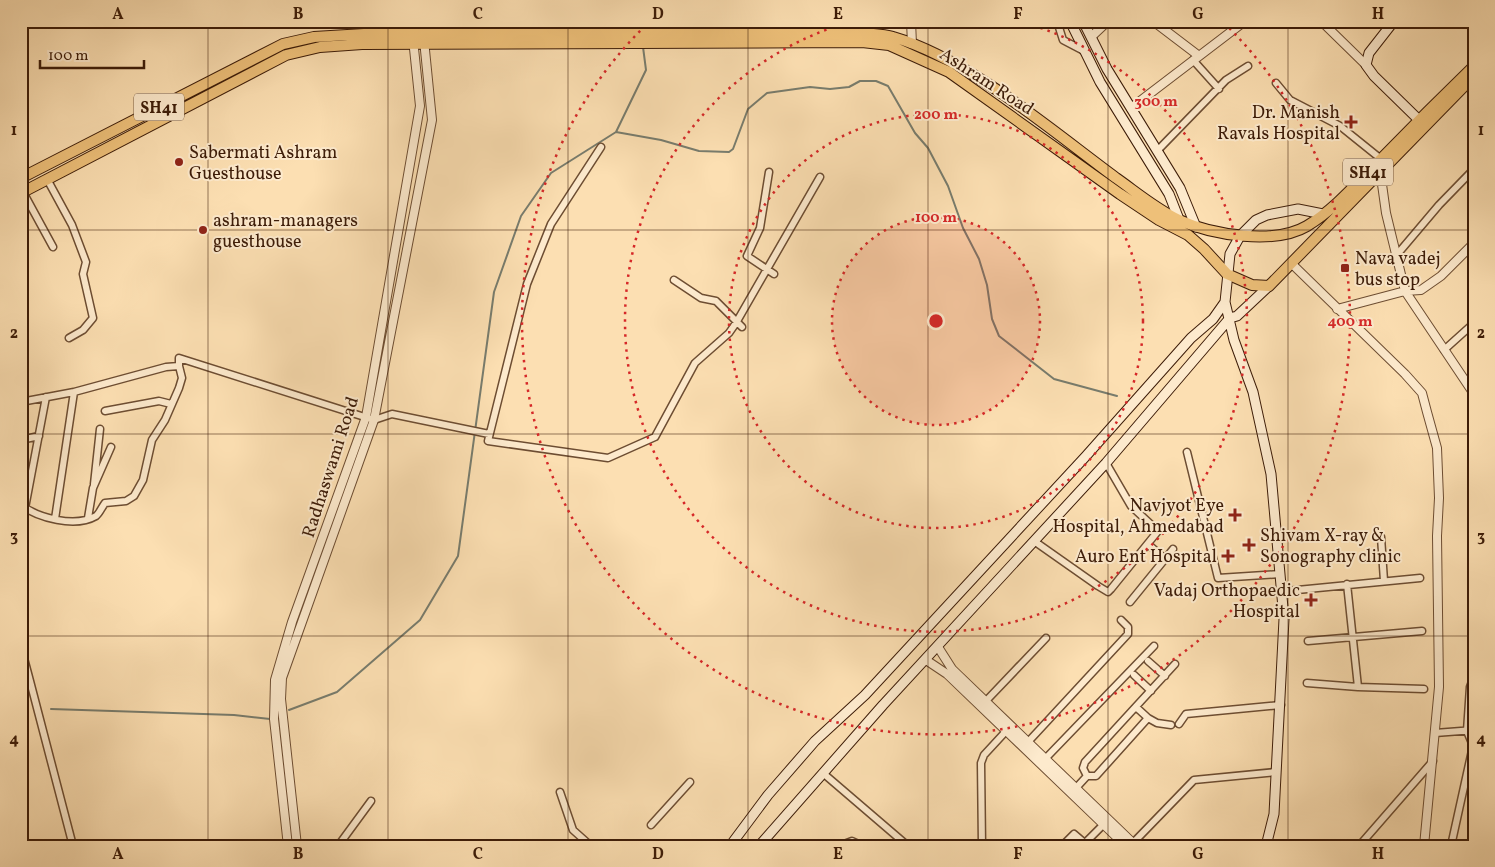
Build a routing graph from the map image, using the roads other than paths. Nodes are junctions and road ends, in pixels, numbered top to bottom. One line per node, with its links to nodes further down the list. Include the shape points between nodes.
1 (912, 21): 15 (street)
2 (1057, 21): 14 (street, via 1064,40)
3 (1070, 21): 14 (main road)
4 (1083, 21): 10 (main road)
5 (1108, 21): 10 (street)
6 (1153, 21): 16 (street)
7 (1245, 21): 16 (street)
8 (1321, 21): 17 (street)
9 (1394, 21): 17 (main road, via 1369,53)
10 (1091, 37): 23 (main road)
11 (413, 39): 12 (main road, Ashram Road); 13 (main road, Ashram Road); 63 (street, Radhaswami Road, via 420,106)
12 (424, 39): 15 (main road, Ashram Road, via 862,42); 64 (street, Radhaswami Road, via 432,120)
13 (299, 45): 31 (main road, Ashram Road / SH41, via 283,44); 32 (main road, Ashram Road, via 286,55)
14 (1082, 46): 35 (main road, via 1100,82 1169,194)
15 (910, 48): 35 (main road, Ashram Road / SH41, via 984,82); 37 (main road, Ashram Road, via 977,90 1120,194)
16 (1196, 58): 22 (street); 23 (street)
17 (1366, 65): 24 (main road)
18 (1248, 66): 22 (street, via 1231,76)
19 (1474, 66): 24 (main road, Ashram Road / SH41)
20 (1474, 76): 27 (main road, Ashram Road)
21 (1276, 83): 27 (street, via 1290,100 1340,126)
22 (1219, 89): 26 (street)
23 (1131, 108): 26 (main road)
24 (1419, 120): 27 (main road, Ashram Road / SH41)
25 (600, 146): 66 (street, via 551,224 527,284)
26 (1158, 150): 36 (main road, via 1180,188)
27 (1380, 164): 34 (main road, Ashram Road / SH41); 41 (street); 42 (main road, Ashram Road, via 1354,201)
28 (1474, 169): 41 (street)
29 (768, 172): 43 (street, via 760,228 747,256)
30 (820, 177): 43 (street)
31 (21, 178)
32 (47, 179): 33 (main road, Ashram Road); 54 (street, via 72,225 86,262 83,274 93,318 83,330)
33 (22, 192): 40 (street)
34 (1323, 214): 38 (main road, Ashram Road / SH41, via 1286,234); 38 (main road, via 1298,209 1267,215 1256,220)
35 (1179, 220): 36 (main road, Ashram Road / SH41); 37 (main road)
36 (1196, 227): 38 (main road, Ashram Road / SH41)
37 (1188, 236): 45 (main road, Ashram Road)
38 (1240, 236): 45 (main road, via 1230,254)
39 (1474, 243): 48 (street, via 1421,290)
40 (53, 247)
41 (1395, 257): 48 (street)
42 (1291, 263): 47 (main road, Ashram Road); 50 (street)
43 (766, 269): 44 (street); 53 (street)
44 (774, 274)
45 (1228, 274): 47 (main road, Ashram Road, via 1252,285); 49 (main road)
46 (674, 280): 53 (street, via 701,298 716,301)
47 (1269, 286): 51 (main road)
48 (1405, 291): 50 (street); 55 (street)
49 (1225, 302): 51 (main road); 138 (main road, via 865,695 816,741 768,795)
50 (1337, 309): 117 (street, via 1422,393 1436,448 1439,687)
51 (1233, 317): 71 (main road); 81 (main road, via 1234,340 1253,392 1271,474); 85 (main road, via 1258,390 1276,473)
52 (1474, 323): 55 (street)
53 (739, 325): 66 (street, via 695,363 655,437 640,444 608,458 488,441)
54 (69, 338)
55 (1444, 350): 58 (street)
56 (179, 366): 57 (street, via 166,366); 61 (street, via 182,378); 63 (street, via 178,358)
57 (74, 392): 59 (street); 75 (street)
58 (1474, 394)
59 (46, 397): 60 (street); 67 (street)
60 (21, 402)
61 (171, 404): 62 (street, via 159,401); 74 (street, via 152,440 143,480 134,496 126,501 105,504 96,516)
62 (105, 411)
63 (366, 417): 64 (street); 112 (street, Radhaswami Road, via 274,680)
64 (374, 420): 66 (street, via 392,414); 110 (street, Radhaswami Road, via 285,670 281,699)
65 (100, 429): 72 (street)
66 (490, 434)
67 (39, 436): 68 (street); 73 (street)
68 (21, 440)
69 (111, 447): 72 (street)
70 (1187, 452): 81 (street, via 1218,578)
71 (1106, 463): 77 (main road); 78 (street, via 1131,506 1158,528 1158,533)
72 (94, 488): 74 (street)
73 (23, 507): 75 (street, via 33,514)
74 (88, 518): 75 (street)
75 (55, 519)
76 (1381, 537): 83 (street)
77 (1034, 541): 78 (street, via 1108,592); 94 (main road)
78 (1148, 544): 80 (street)
79 (1173, 549): 80 (street)
80 (1165, 559): 86 (street)
81 (1280, 574): 108 (main road, via 1284,619)
82 (1420, 578): 83 (street)
83 (1384, 581): 84 (street)
84 (1347, 584): 85 (street); 89 (street)
85 (1287, 591): 146 (main road, via 1290,619 1286,715 1279,815)
86 (1130, 602)
87 (1121, 620): 118 (street, via 1128,627 1128,634)
88 (1422, 631): 89 (street)
89 (1353, 637): 91 (street); 104 (street)
90 (1046, 638): 107 (street)
91 (1308, 641)
92 (1154, 646): 120 (street)
93 (21, 647): 101 (street)
94 (938, 647): 95 (main road); 107 (street, via 952,669)
95 (926, 660): 115 (street, via 947,674); 123 (main road, via 882,705)
96 (1148, 661): 99 (street)
97 (1176, 664): 99 (street)
98 (1134, 675): 106 (street)
99 (1165, 676): 106 (street)
100 (1474, 676): 116 (street, via 1470,687)
101 (30, 681): 103 (street); 133 (street)
102 (1307, 683): 104 (street)
103 (21, 686)
104 (1358, 687): 105 (street)
105 (1424, 689)
106 (1152, 691): 109 (street)
107 (985, 702): 115 (street)
108 (1281, 705): 114 (street, via 1186,714); 122 (main road)
109 (1136, 707): 111 (street); 124 (street, via 1085,762)
110 (283, 718): 112 (street); 135 (street, Radhaswami Road)
111 (1148, 718): 113 (street, via 1157,723); 124 (street, via 1096,776)
112 (274, 719): 134 (street, Radhaswami Road)
113 (1172, 724)
114 (1179, 724)
115 (1009, 729): 118 (street); 129 (street); 143 (street, via 984,755 981,763)
116 (1470, 731): 117 (street); 119 (street)
117 (1435, 733): 121 (street)
118 (1028, 742): 120 (street)
119 (1473, 747): 149 (street)
120 (1045, 759): 126 (street)
121 (1433, 761): 147 (street); 148 (street)
122 (1276, 772): 132 (street, via 1194,780); 145 (main road, via 1274,814)
123 (824, 774): 139 (main road); 142 (street)
124 (1087, 776): 126 (street)
125 (690, 782): 130 (street)
126 (1076, 788): 132 (street)
127 (560, 792): 137 (street, via 573,830)
128 (371, 801): 136 (street)
129 (1104, 824): 131 (street); 132 (street)
130 (651, 825)
131 (1087, 844): 144 (street, via 1074,834)
132 (1132, 845)
133 (73, 846)
134 (288, 846)
135 (297, 846)
136 (338, 846)
137 (591, 846)
138 (730, 846)
139 (759, 846)
140 (839, 846): 141 (street, via 852,840)
141 (863, 846)
142 (908, 846)
143 (982, 846)
144 (1062, 846)
145 (1266, 846)
146 (1272, 846)
147 (1359, 846)
148 (1424, 846)
149 (1451, 846)

